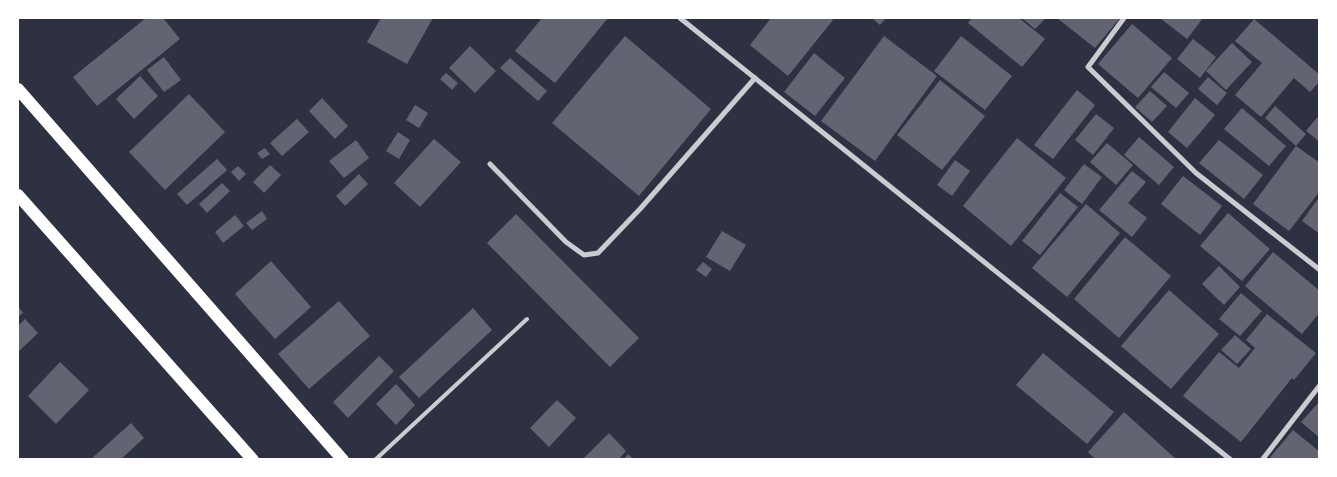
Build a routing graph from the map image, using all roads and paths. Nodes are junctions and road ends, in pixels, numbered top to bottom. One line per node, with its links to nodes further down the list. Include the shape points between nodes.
1 (680, 18): 3 (street)
2 (1124, 18): 7 (street, via 1088,67 1196,173)
3 (755, 78): 5 (street, via 598,253 584,255 566,242); 13 (street)
4 (18, 89): 11 (main road)
5 (490, 164)
6 (18, 195): 10 (main road)
7 (1320, 270)
8 (527, 319): 12 (lane)
9 (1320, 385): 14 (street)
10 (253, 460)
11 (343, 460)
12 (375, 460)
13 (1231, 460)
14 (1262, 460)

